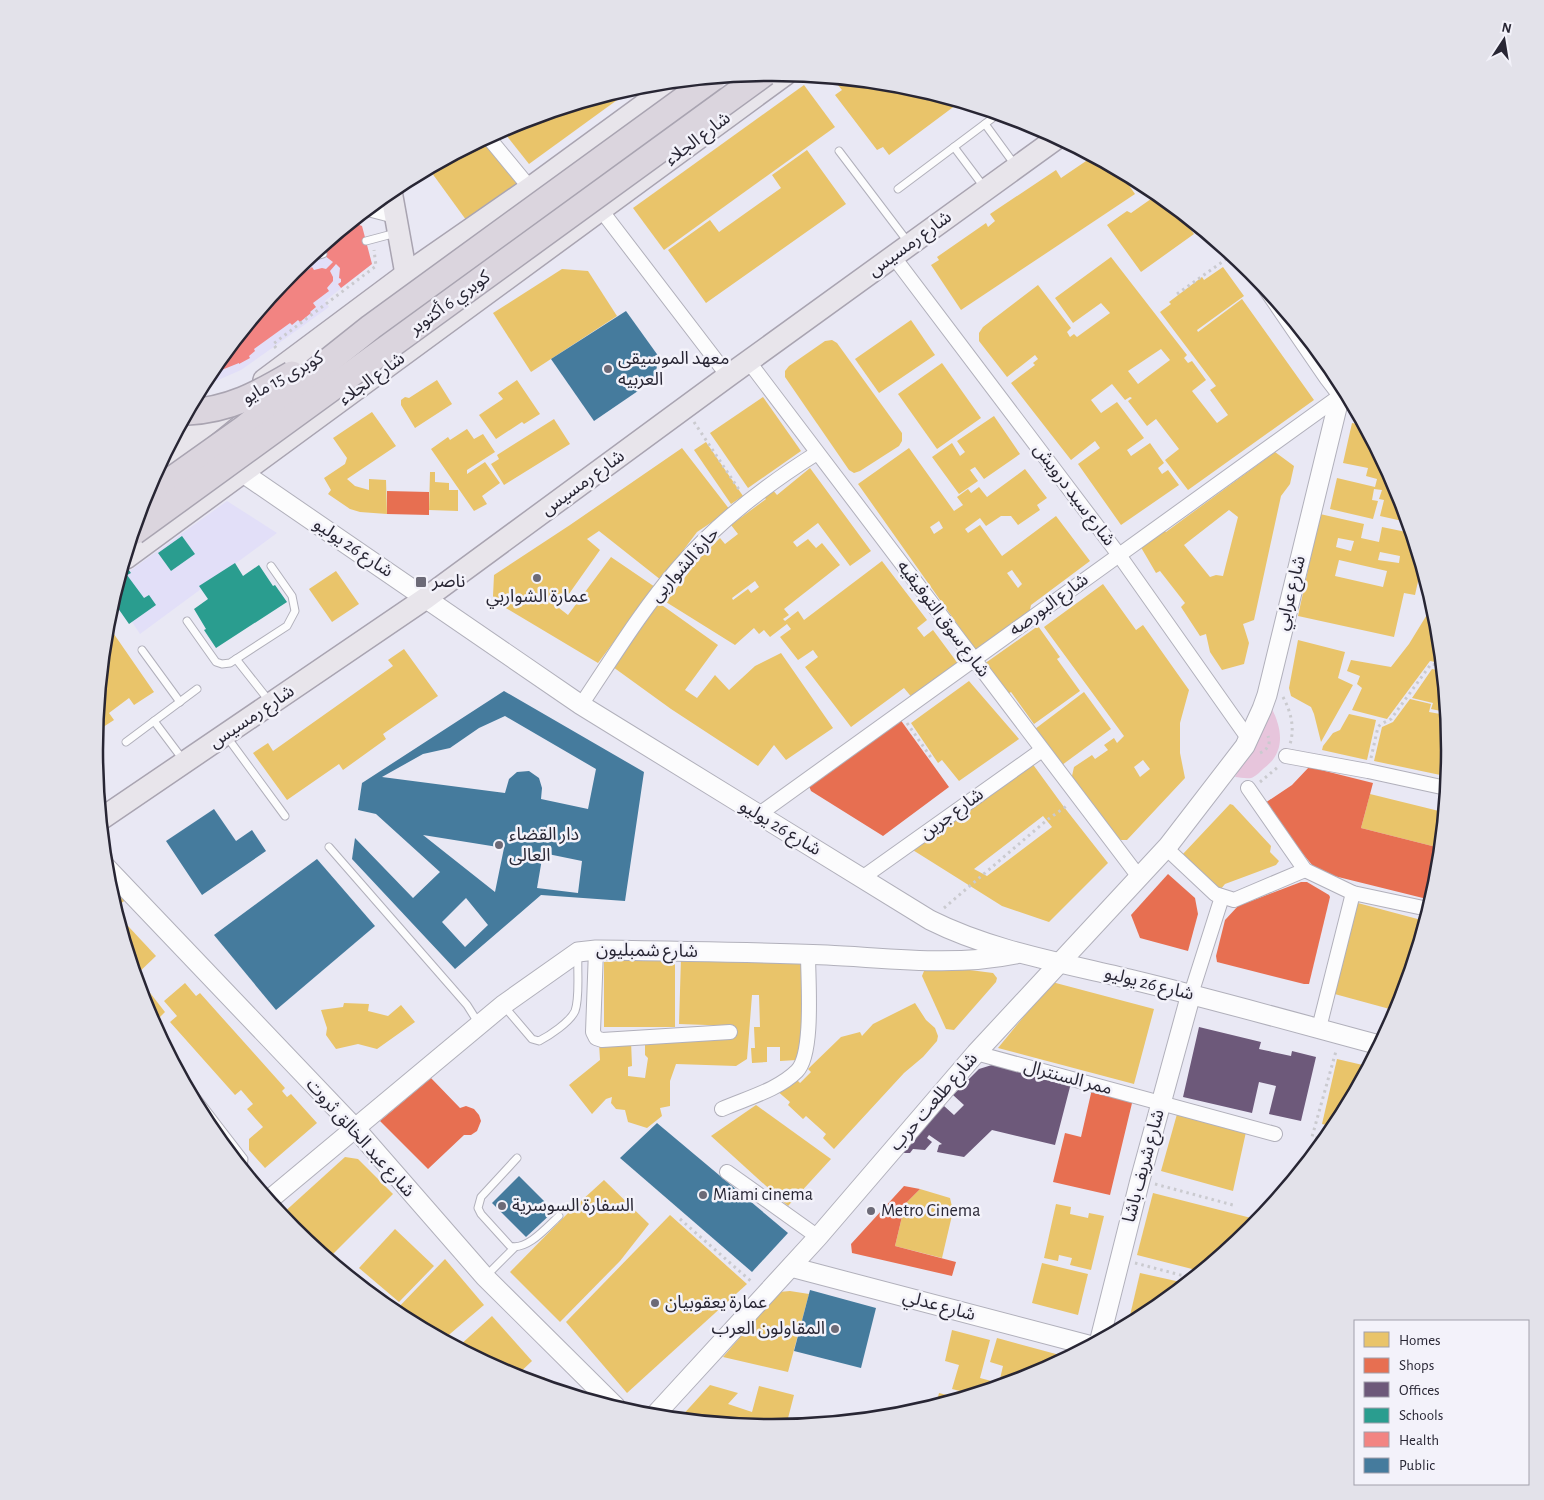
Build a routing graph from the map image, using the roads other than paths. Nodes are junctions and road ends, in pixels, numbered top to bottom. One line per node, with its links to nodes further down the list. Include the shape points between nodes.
1 (776, 81): 16 (main road, شارع الجلاء)
2 (753, 82): 34 (highway, كوبري 6 أكتوبر, bridge)
3 (704, 85): 22 (highway, كوبري 6 أكتوبر, bridge)
4 (663, 91): 12 (main road)
5 (992, 119): 6 (lane)
6 (985, 124): 9 (lane); 11 (lane)
7 (1051, 142): 11 (main road, شارع رمسيس)
8 (493, 143): 12 (street)
9 (954, 147): 13 (lane); 14 (lane)
10 (839, 151): 20 (lane)
11 (1016, 167): 14 (main road, شارع رمسيس)
12 (530, 188): 21 (main road)
13 (898, 189)
14 (986, 189): 20 (main road, شارع رمسيس)
15 (393, 199): 18 (main road)
16 (601, 210): 24 (street); 32 (main road, شارع الجلاء)
17 (374, 212): 18 (street)
18 (397, 224): 19 (lane); 21 (main road)
19 (369, 240)
20 (901, 250): 23 (main road, شارع رمسيس); 36 (street, شارع سيد درويش)
21 (406, 274): 25 (main road)
22 (371, 327): 29 (highway, كوبرى 15 مايو, bridge, via 257,394 233,405); 33 (highway, كوبري 6 أكتوبر, bridge, via 243,429)
23 (749, 362): 24 (main road, شارع رمسيس); 31 (street, شارع سوق التوفيقيه)
24 (728, 376): 38 (main road, شارع رمسيس)
25 (242, 396): 28 (main road); 30 (main road)
26 (1340, 397): 36 (street, شارع البورصه)
27 (1342, 401): 49 (street, شارع عرابي, via 1262,709)
28 (201, 403)
29 (196, 411)
30 (173, 452)
31 (817, 453): 42 (street, شارع سوق التوفيقيه); 46 (street, حارة الشواربى, via 747,501 678,567 648,605)
32 (243, 473): 35 (main road, شارع الجلاء); 38 (street, شارع 26 يوليو)
33 (155, 491)
34 (142, 526)
35 (134, 552)
36 (1119, 555): 42 (street, شارع البورصه); 49 (street, شارع سيد درويش)
37 (270, 566): 41 (lane, via 292,596 296,611 287,626)
38 (426, 598): 45 (main road, شارع رمسيس); 46 (street, شارع 26 يوليو)
39 (187, 621): 41 (lane, via 216,662 230,663)
40 (142, 650): 44 (lane)
41 (236, 659): 45 (lane)
42 (974, 659): 51 (street, شارع سوق التوفيقيه); 58 (street, شارع البورصه)
43 (197, 689): 44 (lane)
44 (180, 702): 47 (lane)
45 (271, 704): 48 (main road, شارع رمسيس)
46 (581, 705): 58 (street, شارع 26 يوليو)
47 (154, 721): 50 (lane); 53 (lane)
48 (225, 735): 53 (main road, شارع رمسيس); 59 (lane)
49 (1248, 738): 54 (street, شارع عرابي)
50 (126, 742)
51 (1042, 750): 64 (street, شارع سوق التوفيقيه); 65 (street, شارع جرين)
52 (1286, 756): 55 (street)
53 (185, 762): 57 (main road, شارع رمسيس)
54 (1214, 787): 61 (street, شارع طلعت حرب)
55 (1439, 787)
56 (1248, 788): 62 (street)
57 (107, 815)
58 (758, 815): 65 (street, شارع 26 يوليو)
59 (285, 816)
60 (329, 847): 75 (lane, via 468,1005)
61 (1166, 848): 64 (street, شارع طلعت حرب); 67 (street)
62 (1304, 870): 66 (street); 67 (street, via 1234,900)
63 (116, 877): 82 (street, شارع عبد الخالق ثروت)
64 (1138, 877): 72 (street, شارع طلعت حرب)
65 (862, 878): 70 (street, شارع 26 يوليو, via 930,920 975,940)
66 (1353, 893): 68 (street); 76 (street)
67 (1222, 897): 73 (street)
68 (1421, 908)
69 (587, 951): 71 (street, شارع شمبليون); 74 (street, شارع شمبليون); 74 (lane, via 575,1011 547,1037 539,1041 532,1039); 77 (street, via 596,1038)
70 (1022, 953): 71 (street, شارع شمبليون, via 992,959 952,961); 72 (street, شارع 26 يوليو)
71 (808, 954): 81 (street, via 808,1038 806,1054 798,1070 775,1087)
72 (1060, 962): 73 (street, شارع 26 يوليو); 79 (street, شارع طلعت حرب)
73 (1191, 994): 76 (street, شارع 26 يوليو); 80 (street, شارع شريف باشا)
74 (503, 1005): 75 (street, شارع شمبليون)
75 (479, 1024): 82 (street, شارع شمبليون)
76 (1319, 1028): 78 (street, شارع 26 يوليو)
77 (730, 1032)
78 (1374, 1043)
79 (976, 1053): 80 (street, ممر السنترال); 90 (street, شارع طلعت حرب)
80 (1161, 1103): 84 (street, ممر السنترال); 94 (street, شارع شريف باشا)
81 (722, 1108)
82 (355, 1128): 88 (street, شارع شمبليون); 93 (street, شارع عبد الخالق ثروت)
83 (222, 1131): 86 (lane)
84 (1275, 1134)
85 (517, 1158): 91 (lane, via 481,1197 478,1208)
86 (244, 1161)
87 (727, 1172): 90 (street)
88 (271, 1194)
89 (559, 1216): 91 (lane, via 525,1245)
90 (818, 1237): 92 (street, شارع طلعت حرب)
91 (514, 1248): 93 (lane)
92 (790, 1267): 95 (street, شارع عدلي); 97 (street, شارع طلعت حرب)
93 (485, 1278): 96 (street, شارع عبد الخالق ثروت)
94 (1102, 1331)
95 (1079, 1344)
96 (607, 1398)
97 (660, 1409)

